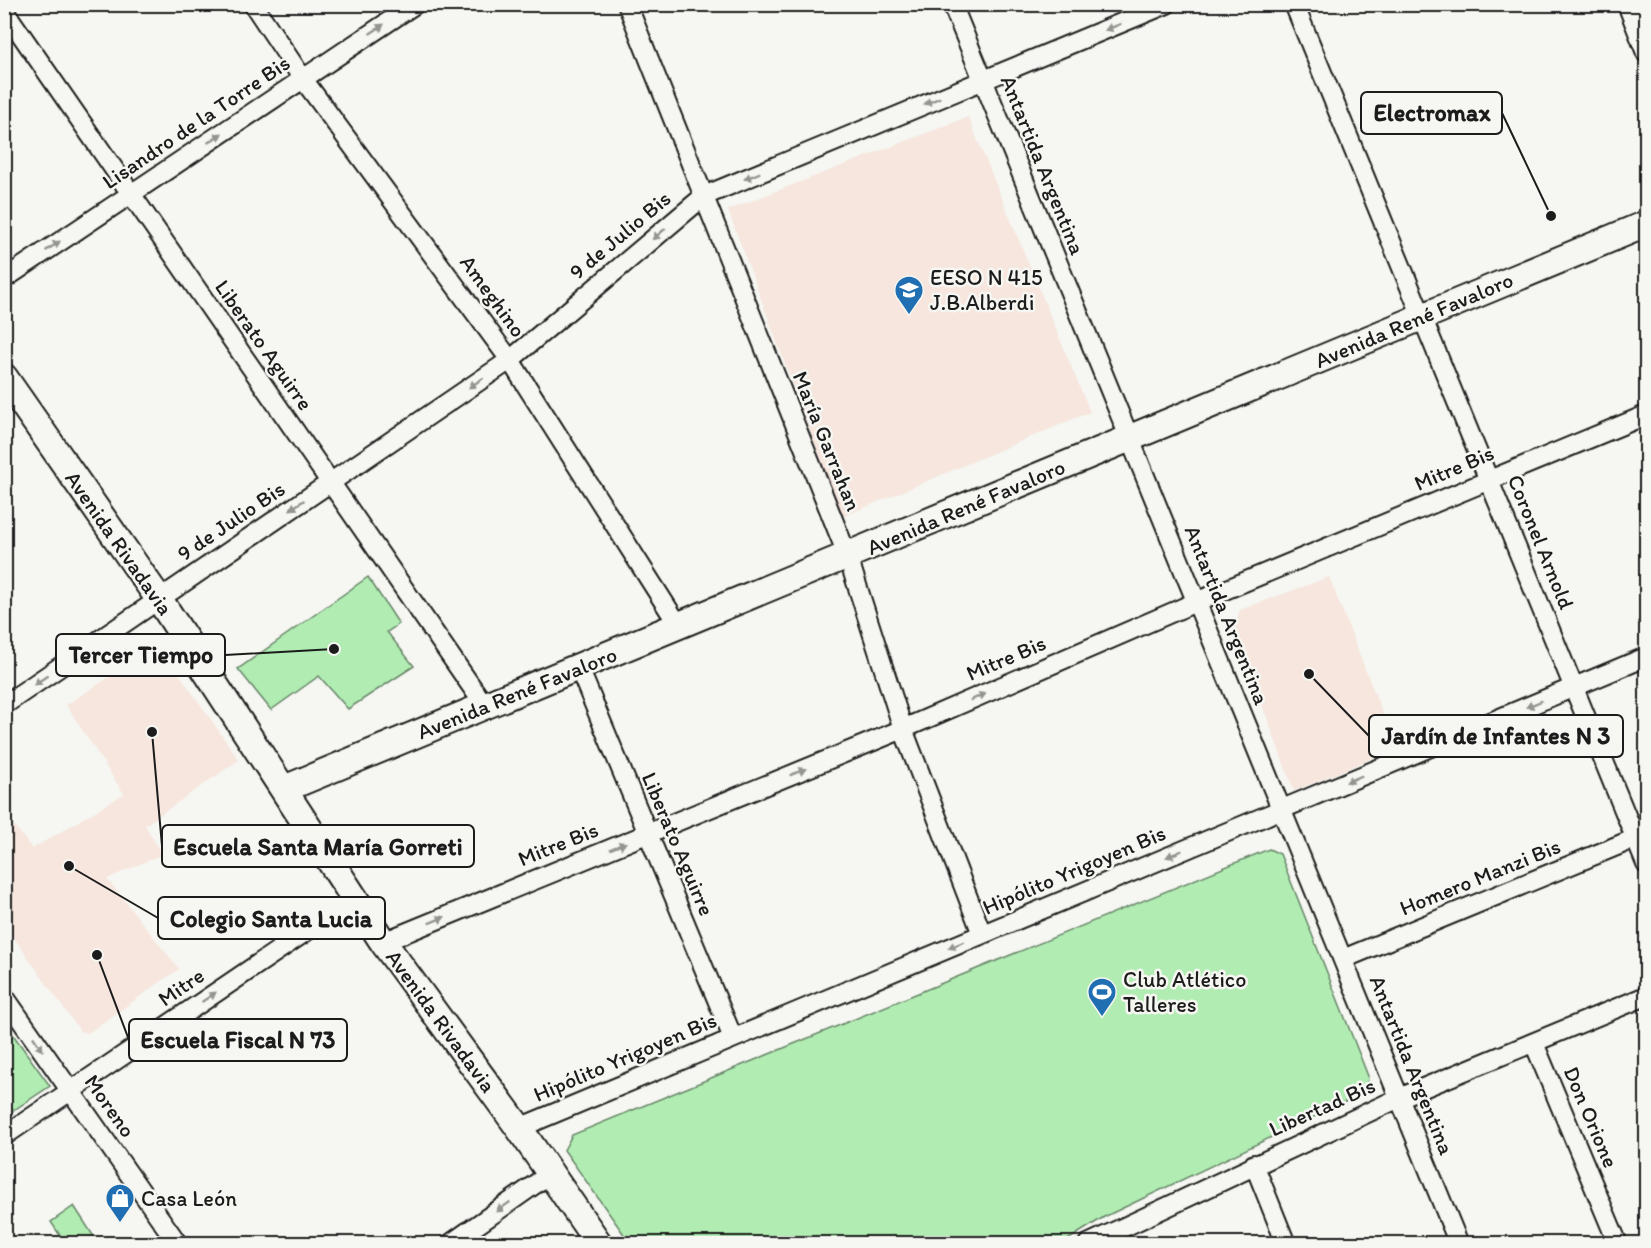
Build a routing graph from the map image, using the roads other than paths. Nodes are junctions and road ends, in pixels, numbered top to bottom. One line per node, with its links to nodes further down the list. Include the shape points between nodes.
1 (253, 4): 10 (street, Ameghino)
2 (414, 4): 10 (street, Lisandro de la Torre Bis, one-way to 2)
3 (627, 4): 13 (street, María Garrahan)
4 (952, 4): 11 (street, Antartida Argentina)
5 (1167, 4): 11 (street, 9 de Julio Bis, one-way to 11)
6 (1294, 4): 16 (street, Coronel Arnold)
7 (1627, 4): 9 (street)
8 (4, 10): 12 (street, Liberato Aguirre)
9 (1647, 53)
10 (303, 79): 12 (street, Lisandro de la Torre Bis, one-way to 10); 17 (street, Ameghino)
11 (983, 81): 13 (street, 9 de Julio Bis, one-way to 13); 20 (street, Antartida Argentina)
12 (131, 194): 15 (street, Lisandro de la Torre Bis, one-way to 12); 22 (street, Liberato Aguirre)
13 (704, 196): 17 (street, 9 de Julio Bis, one-way to 17); 23 (street, María Garrahan)
14 (1647, 224): 16 (main road, Avenida René Favaloro)
15 (4, 279)
16 (1423, 316): 20 (main road, Avenida René Favaloro); 21 (street, Coronel Arnold)
17 (510, 360): 22 (street, 9 de Julio Bis, one-way to 22); 26 (street, Ameghino)
18 (4, 378): 24 (main road, Avenida Rivadavia)
19 (1647, 415): 21 (street, Mitre Bis)
20 (1129, 438): 23 (main road, Avenida René Favaloro); 25 (street, Antartida Argentina)
21 (1489, 478): 25 (street, Mitre Bis); 29 (street, Coronel Arnold)
22 (330, 483): 24 (street, 9 de Julio Bis, one-way to 24); 31 (street, Liberato Aguirre)
23 (848, 557): 26 (main road, Avenida René Favaloro); 32 (street, María Garrahan)
24 (159, 599): 30 (street, 9 de Julio Bis, one-way to 30); 33 (main road, Avenida Rivadavia)
25 (1196, 602): 32 (street, Mitre Bis, one-way to 25); 34 (street, Antartida Argentina)
26 (679, 626): 28 (main road, Avenida René Favaloro)
27 (1647, 657): 29 (street, Hipólito Yrigoyen Bis)
28 (579, 668): 31 (main road, Avenida René Favaloro); 35 (street, Liberato Aguirre)
29 (1574, 687): 34 (street, Hipólito Yrigoyen Bis, one-way to 34); 36 (street, Coronel Arnold)
30 (4, 705)
31 (485, 706): 33 (main road, Avenida René Favaloro)
32 (903, 729): 35 (street, Mitre Bis, one-way to 32); 39 (street, María Garrahan)
33 (284, 789): 38 (main road, Avenida Rivadavia)
34 (1281, 809): 39 (street, Hipólito Yrigoyen Bis, one-way to 39); 41 (street, Antartida Argentina)
35 (648, 833): 40 (street, Mitre Bis, one-way to 35); 44 (street, Liberato Aguirre)
36 (1636, 838): 37 (street, Coronel Arnold); 41 (street, Homero Manzi Bis)
37 (1647, 864)
38 (354, 899): 40 (main road, Avenida Rivadavia); 46 (street, Mitre, one-way to 38)
39 (982, 934): 44 (street, Hipólito Yrigoyen Bis, one-way to 44)
40 (383, 942): 48 (main road, Avenida Rivadavia)
41 (1342, 959): 47 (street, Antartida Argentina)
42 (4, 996): 46 (street, Moreno, one-way to 46)
43 (1647, 996): 45 (street, Libertad Bis)
44 (733, 1038): 48 (street, Hipólito Yrigoyen Bis)
45 (1534, 1043): 47 (street, Libertad Bis); 59 (street, Don Orione)
46 (70, 1092): 49 (street, Mitre); 53 (street, Moreno)
47 (1399, 1098): 50 (street, Libertad Bis); 58 (street, Antartida Argentina)
48 (519, 1128): 51 (main road, Avenida Rivadavia)
49 (4, 1136)
50 (1254, 1164): 52 (street, Libertad Bis); 57 (street)
51 (551, 1173): 54 (street, one-way to 54); 55 (main road, Avenida Rivadavia)
52 (1114, 1237): 56 (street, Libertad Bis)
53 (178, 1244)
54 (450, 1244)
55 (599, 1244)
56 (1088, 1244)
57 (1286, 1244)
58 (1459, 1244)
59 (1618, 1244)

